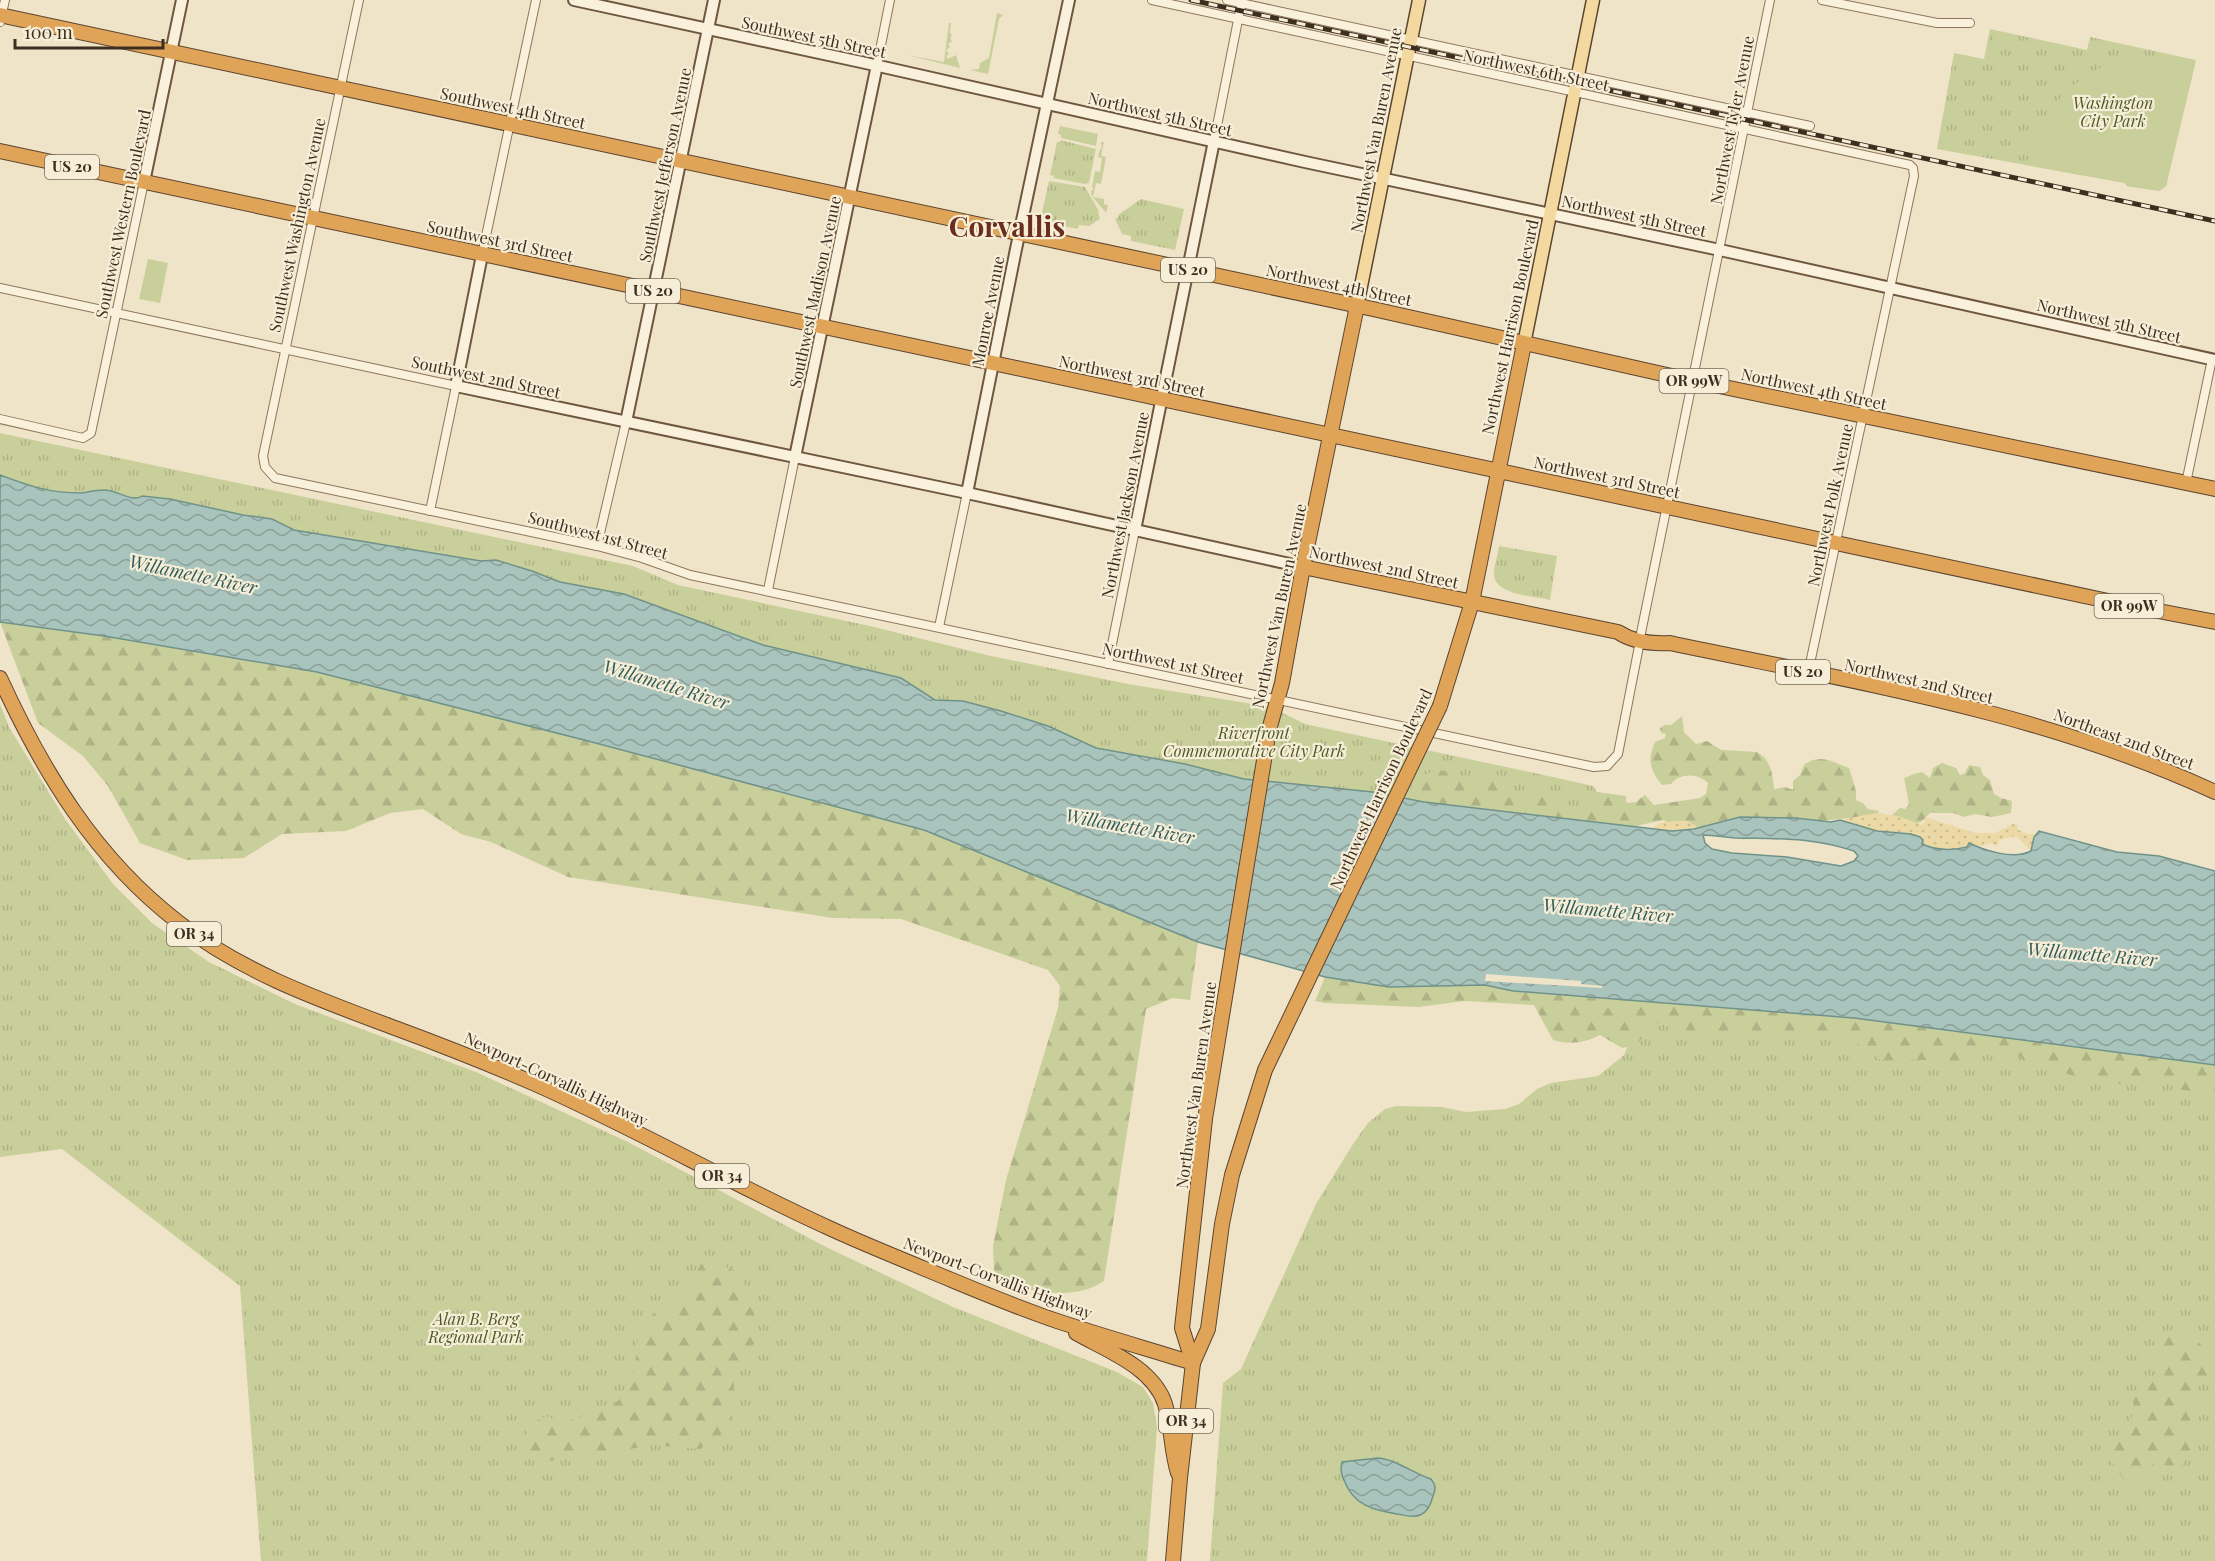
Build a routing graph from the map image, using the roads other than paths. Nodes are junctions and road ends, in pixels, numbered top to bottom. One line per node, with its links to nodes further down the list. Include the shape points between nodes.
1 (4, 0): 16 (street)
2 (182, 0): 21 (street, Southwest Western Boulevard)
3 (359, 0): 25 (street, Southwest Washington Avenue)
4 (536, 0): 29 (street)
5 (574, 0): 19 (street, Southwest 5th Street)
6 (714, 0): 19 (street, Southwest Jefferson Avenue)
7 (890, 0): 23 (street, Southwest Madison Avenue)
8 (1069, 0): 27 (street, Monroe Avenue)
9 (1152, 0): 17 (street, Northwest 6th Street)
10 (1227, 0): 15 (street, Northwest 6th Street)
11 (1419, 0): 20 (main road, Northwest Van Buren Avenue)
12 (1593, 0): 24 (main road, Northwest Harrison Boulevard)
13 (1770, 0): 28 (street, Northwest Tyler Avenue)
14 (1822, 0): 18 (street, via 1936,23)
15 (1242, 2): 17 (street, Northwest Jackson Avenue); 20 (street, Northwest 6th Street)
16 (0, 17): 21 (highway, Southwest 4th Street / US 20)
17 (1238, 18): 22 (street, Northwest 6th Street); 32 (street, Northwest Jackson Avenue)
18 (1970, 23)
19 (708, 30): 23 (street, Southwest 5th Street); 34 (street, Southwest Jefferson Avenue)
20 (1411, 38): 22 (main road, Northwest Van Buren Avenue); 24 (street, Northwest 6th Street)
21 (171, 51): 25 (highway, Southwest 4th Street / US 20); 37 (street, Southwest Western Boulevard)
22 (1407, 56): 26 (street, Northwest 6th Street); 36 (main road, Northwest Van Buren Avenue)
23 (877, 65): 27 (street, Southwest 5th Street); 38 (street, Southwest Madison Avenue)
24 (1578, 76): 26 (main road, Northwest Harrison Boulevard); 28 (street, Northwest 6th Street)
25 (340, 88): 29 (highway, Southwest 4th Street / US 20); 40 (street, Southwest Washington Avenue)
26 (1574, 92): 31 (street, Northwest 6th Street); 39 (main road, Northwest Harrison Boulevard)
27 (1047, 105): 32 (street, Northwest 5th Street); 41 (street, Monroe Avenue)
28 (1748, 113): 30 (street, Northwest 6th Street); 31 (street, Northwest Tyler Avenue)
29 (510, 124): 34 (highway, Southwest 4th Street / US 20); 43 (street)
30 (1810, 126)
31 (1745, 128): 35 (street, Northwest 6th Street, via 1905,163); 42 (street, Northwest Tyler Avenue)
32 (1214, 141): 36 (street, Northwest 5th Street); 44 (street, Northwest Jackson Avenue)
33 (0, 151): 37 (highway, Southwest 3rd Street / US 20)
34 (681, 160): 38 (highway, Southwest 4th Street / US 20); 47 (street, Southwest Jefferson Avenue)
35 (1912, 168): 46 (street, Northwest Polk Avenue, via 1914,176)
36 (1383, 179): 39 (street, Northwest 5th Street); 48 (main road, Northwest Van Buren Avenue)
37 (144, 182): 40 (highway, Southwest 3rd Street / US 20); 49 (street, Southwest Western Boulevard)
38 (850, 197): 41 (highway, Southwest 4th Street / US 20); 50 (street, Southwest Madison Avenue)
39 (1550, 214): 42 (street, Northwest 5th Street); 51 (main road, Northwest Harrison Boulevard)
40 (313, 219): 43 (highway, Southwest 3rd Street / US 20); 52 (street, Southwest Washington Avenue)
41 (1020, 233): 44 (highway, Northwest 4th Street / US 20); 54 (street, Monroe Avenue)
42 (1720, 250): 46 (street, Northwest 5th Street); 55 (street, Northwest Tyler Avenue)
43 (482, 255): 47 (highway, Southwest 3rd Street / US 20); 56 (street)
44 (1188, 270): 48 (highway, Northwest 4th Street / US 20); 57 (street, Northwest Jackson Avenue)
45 (0, 288): 49 (street, Southwest 2nd Street)
46 (1890, 288): 53 (street, Northwest 5th Street); 58 (street, Northwest Polk Avenue)
47 (654, 291): 50 (highway, Southwest 3rd Street / US 20); 60 (street, Southwest Jefferson Avenue)
48 (1357, 306): 51 (highway, Northwest 4th Street / US 20); 61 (highway, Northwest Van Buren Avenue)
49 (118, 312): 52 (street, Southwest 2nd Street); 59 (street, Southwest Western Boulevard, via 91,433 83,438)
50 (822, 327): 54 (highway, Southwest 3rd Street / US 20); 63 (street, Southwest Madison Avenue)
51 (1524, 344): 55 (highway, Northwest 4th Street / OR 99W); 64 (highway, Northwest Harrison Boulevard)
52 (285, 350): 56 (street, Southwest 2nd Street); 62 (street, Southwest Washington Avenue)
53 (2214, 359): 65 (street)
54 (993, 363): 57 (highway, Northwest 3rd Street / US 20); 67 (street, Monroe Avenue)
55 (1692, 380): 58 (highway, Northwest 4th Street / OR 99W); 68 (street, Northwest Tyler Avenue)
56 (456, 386): 60 (street, Southwest 2nd Street); 69 (street)
57 (1161, 400): 61 (highway, Northwest 3rd Street / US 20); 70 (street, Northwest Jackson Avenue)
58 (1863, 416): 65 (highway, Northwest 4th Street / OR 99W); 71 (street, Northwest Polk Avenue)
59 (0, 419)
60 (626, 422): 63 (street, Southwest 2nd Street); 72 (street, Southwest Jefferson Avenue)
61 (1330, 435): 64 (highway, Northwest 3rd Street / OR 99W); 73 (highway, Northwest Van Buren Avenue)
62 (262, 456): 69 (street, Southwest 1st Street, via 269,473 280,480)
63 (795, 457): 67 (street, Southwest 2nd Street); 74 (street, Southwest Madison Avenue)
64 (1497, 472): 68 (highway, Northwest 3rd Street / OR 99W); 75 (highway, Northwest Harrison Boulevard)
65 (2186, 483): 66 (highway, Northwest 4th Street / OR 99W)
66 (2215, 489)
67 (967, 493): 70 (street, Northwest 2nd Street); 77 (street, Monroe Avenue)
68 (1667, 507): 71 (highway, Northwest 3rd Street / OR 99W); 78 (street, Northwest Tyler Avenue)
69 (430, 510): 72 (street, Southwest 1st Street)
70 (1135, 530): 73 (street, Northwest 2nd Street); 79 (street, Northwest Jackson Avenue)
71 (1836, 543): 76 (highway, Northwest 3rd Street / OR 99W); 80 (street, Northwest Polk Avenue)
72 (597, 546): 74 (street, Southwest 1st Street, via 690,575)
73 (1303, 567): 75 (highway, Northwest 2nd Street / US 20); 82 (highway, Northwest Van Buren Avenue)
74 (768, 590): 77 (street, Southwest 1st Street)
75 (1472, 602): 78 (highway, Northwest 2nd Street / US 20, via 1618,632 1627,638); 87 (highway, Northwest Harrison Boulevard, bridge, via 1440,706 1265,1070 1232,1175 1208,1329)
76 (2215, 622)
77 (939, 627): 79 (street, Northwest 1st Street)
78 (1641, 637): 80 (highway, Northwest 2nd Street / US 20, via 1656,644 1670,643); 84 (street, Northwest Tyler Avenue, via 1618,752)
79 (1108, 664): 82 (street, Northwest 1st Street)
80 (1808, 673): 83 (highway, Northwest 2nd Street / US 20)
81 (0, 675): 86 (highway, Newport-Corvallis Highway / OR 34, via 58,789 102,850 150,899 212,946 329,1003 475,1058 547,1090 828,1228)
82 (1277, 700): 84 (street, Northwest 1st Street, via 1593,766); 87 (highway, Northwest Van Buren Avenue, via 1204,1119 1182,1328)
83 (2020, 720): 85 (highway, Northeast 2nd Street / US 20, via 2119,753)
84 (1611, 763)
85 (2215, 792)
86 (1054, 1320): 87 (highway, Newport-Corvallis Highway / OR 34); 88 (highway, OR 34, via 1132,1365 1153,1382 1165,1403)
87 (1193, 1364): 88 (highway, OR 34)
88 (1180, 1478): 89 (highway, OR 34)
89 (1173, 1561)

